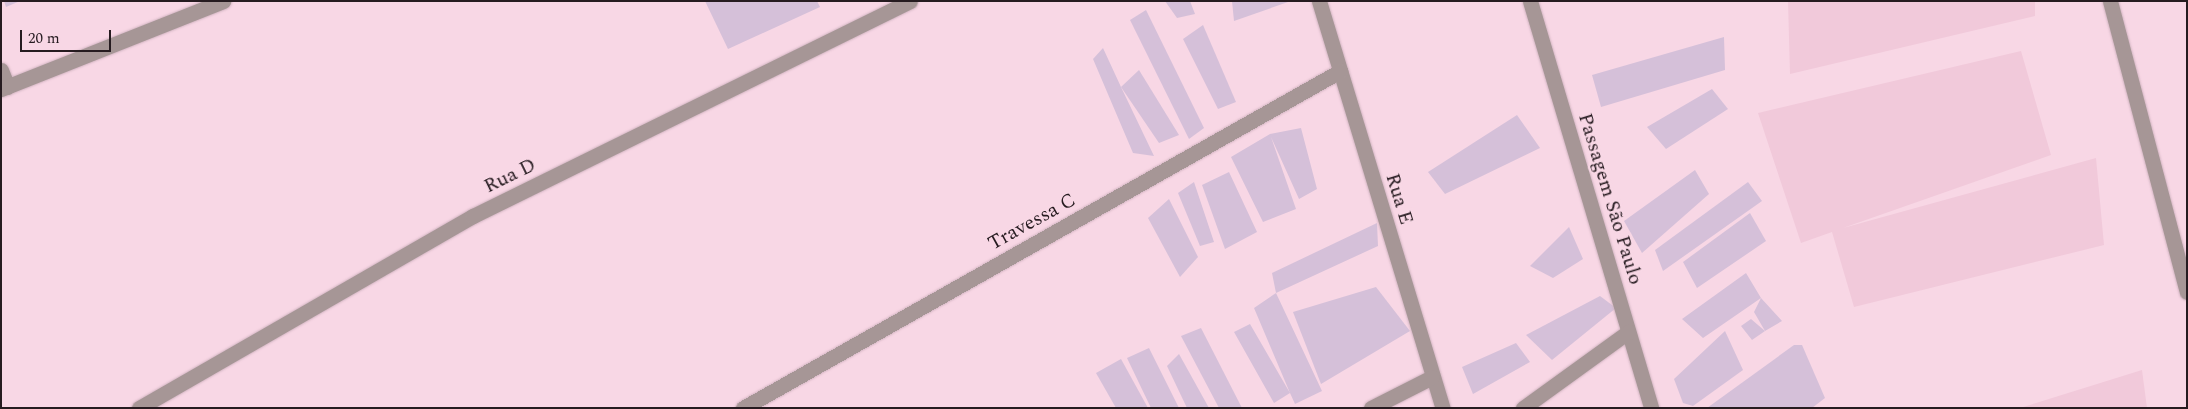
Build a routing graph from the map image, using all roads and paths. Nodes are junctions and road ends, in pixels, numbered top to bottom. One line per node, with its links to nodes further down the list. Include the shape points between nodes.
1 (223, 1): 8 (street)
2 (910, 1): 12 (street, Rua D, via 473,216)
3 (1319, 1): 7 (street, Rua E)
4 (1530, 1): 10 (street, Passagem São Paulo)
5 (2110, 1): 9 (street)
6 (1, 70): 8 (street)
7 (1340, 71): 11 (street, Rua E); 13 (street, Travessa C)
8 (5, 88)
9 (2187, 292)
10 (1628, 332): 16 (street); 17 (street, Passagem São Paulo)
11 (1432, 377): 14 (street); 15 (street, Rua E)
12 (138, 408)
13 (743, 408)
14 (1371, 408)
15 (1443, 408)
16 (1523, 408)
17 (1651, 408)

